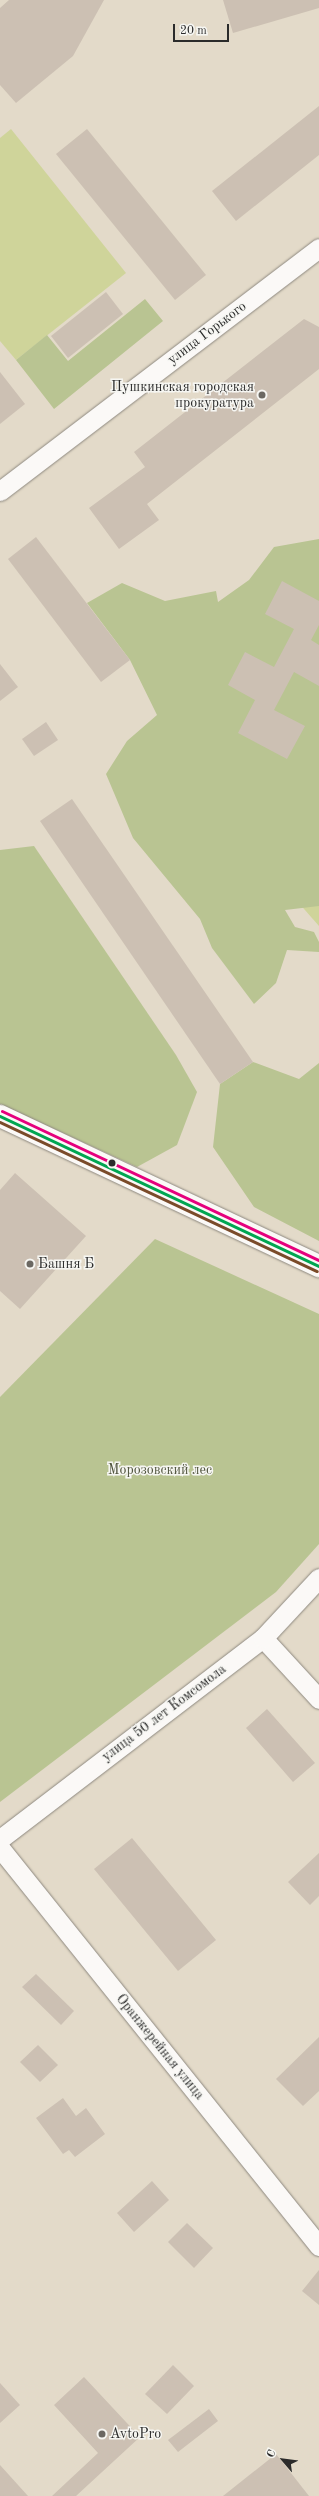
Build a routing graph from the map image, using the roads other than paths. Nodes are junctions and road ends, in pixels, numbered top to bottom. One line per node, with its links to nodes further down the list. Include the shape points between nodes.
1 (319, 248): 2 (street, улица Горького)
2 (0, 491)
3 (0, 1116): 4 (street)
4 (319, 1266)
5 (319, 1578): 6 (street, улица 50 лет Комсомола)
6 (263, 1638): 7 (street); 8 (street, улица 50 лет Комсомола)
7 (319, 1699)
8 (0, 1839)
9 (0, 1848): 10 (street, Оранжерейная улица)
10 (319, 2246)

